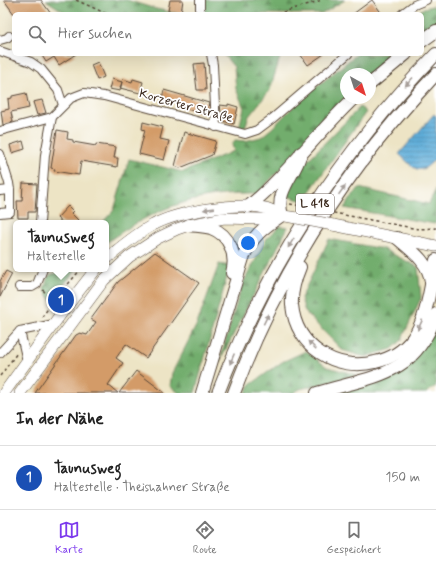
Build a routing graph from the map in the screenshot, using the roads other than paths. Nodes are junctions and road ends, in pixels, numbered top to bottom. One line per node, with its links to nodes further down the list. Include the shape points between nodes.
1 (200, 0): 3 (street)
2 (426, 0): 4 (street)
3 (200, 12)
4 (405, 12)
5 (436, 31): 8 (highway)
6 (9, 36): 7 (street)
7 (0, 40)
8 (424, 40)
9 (0, 51): 11 (street)
10 (436, 54): 51 (highway, L 418, one-way to 51, via 363,138 300,228 247,325)
11 (12, 55)
12 (14, 56): 19 (street, via 41,69 58,90)
13 (211, 56): 21 (street)
14 (346, 56): 21 (street, Korzerter Straße, via 257,130 245,134)
15 (404, 56): 17 (highway)
16 (436, 74): 32 (highway, L 418, one-way to 16, via 371,149)
17 (376, 79)
18 (348, 104): 23 (highway)
19 (63, 105): 20 (street, Korzerter Straße); 21 (street, Korzerter Straße, via 71,98 84,93 104,96)
20 (52, 117): 22 (street); 30 (street, via 45,155)
21 (216, 127)
22 (0, 131)
23 (301, 153): 27 (highway); 29 (highway, via 281,195 279,205)
24 (0, 155): 25 (street)
25 (10, 190): 26 (street); 28 (street, via 10,212)
26 (0, 191)
27 (248, 207): 29 (main road, via 266,208); 35 (main road, one-way to 35, via 224,207 174,216 153,225)
28 (0, 213)
29 (282, 215): 31 (main road, via 263,219 224,218); 33 (main road, bridge); 41 (highway, L 418, via 252,240)
30 (40, 220)
31 (189, 225): 41 (highway, L 418, via 214,230 230,244 234,258); 47 (main road, via 158,238 129,257 104,280)
32 (313, 234): 39 (highway, L 418, one-way to 32, via 421,323 403,348 384,360 366,365 336,362 310,344 301,332 294,314 294,280); 52 (highway, L 418, one-way to 32, via 276,297)
33 (397, 238): 34 (main road); 39 (highway, via 420,258 429,273)
34 (436, 246)
35 (109, 256)
36 (436, 260): 39 (highway, L 418)
37 (42, 272): 40 (street, via 38,283 32,287)
38 (94, 272): 43 (main road)
39 (431, 284)
40 (19, 287)
41 (232, 292): 50 (highway, L 418)
42 (436, 314): 53 (highway, via 431,329 419,348 398,367 362,381)
43 (54, 324): 44 (street); 46 (main road)
44 (20, 331): 45 (street); 46 (street)
45 (0, 354)
46 (30, 358): 47 (main road, via 35,362); 48 (main road)
47 (43, 362): 49 (main road)
48 (3, 392)
49 (20, 393)
50 (202, 393)
51 (218, 393)
52 (234, 393)
53 (317, 393)

